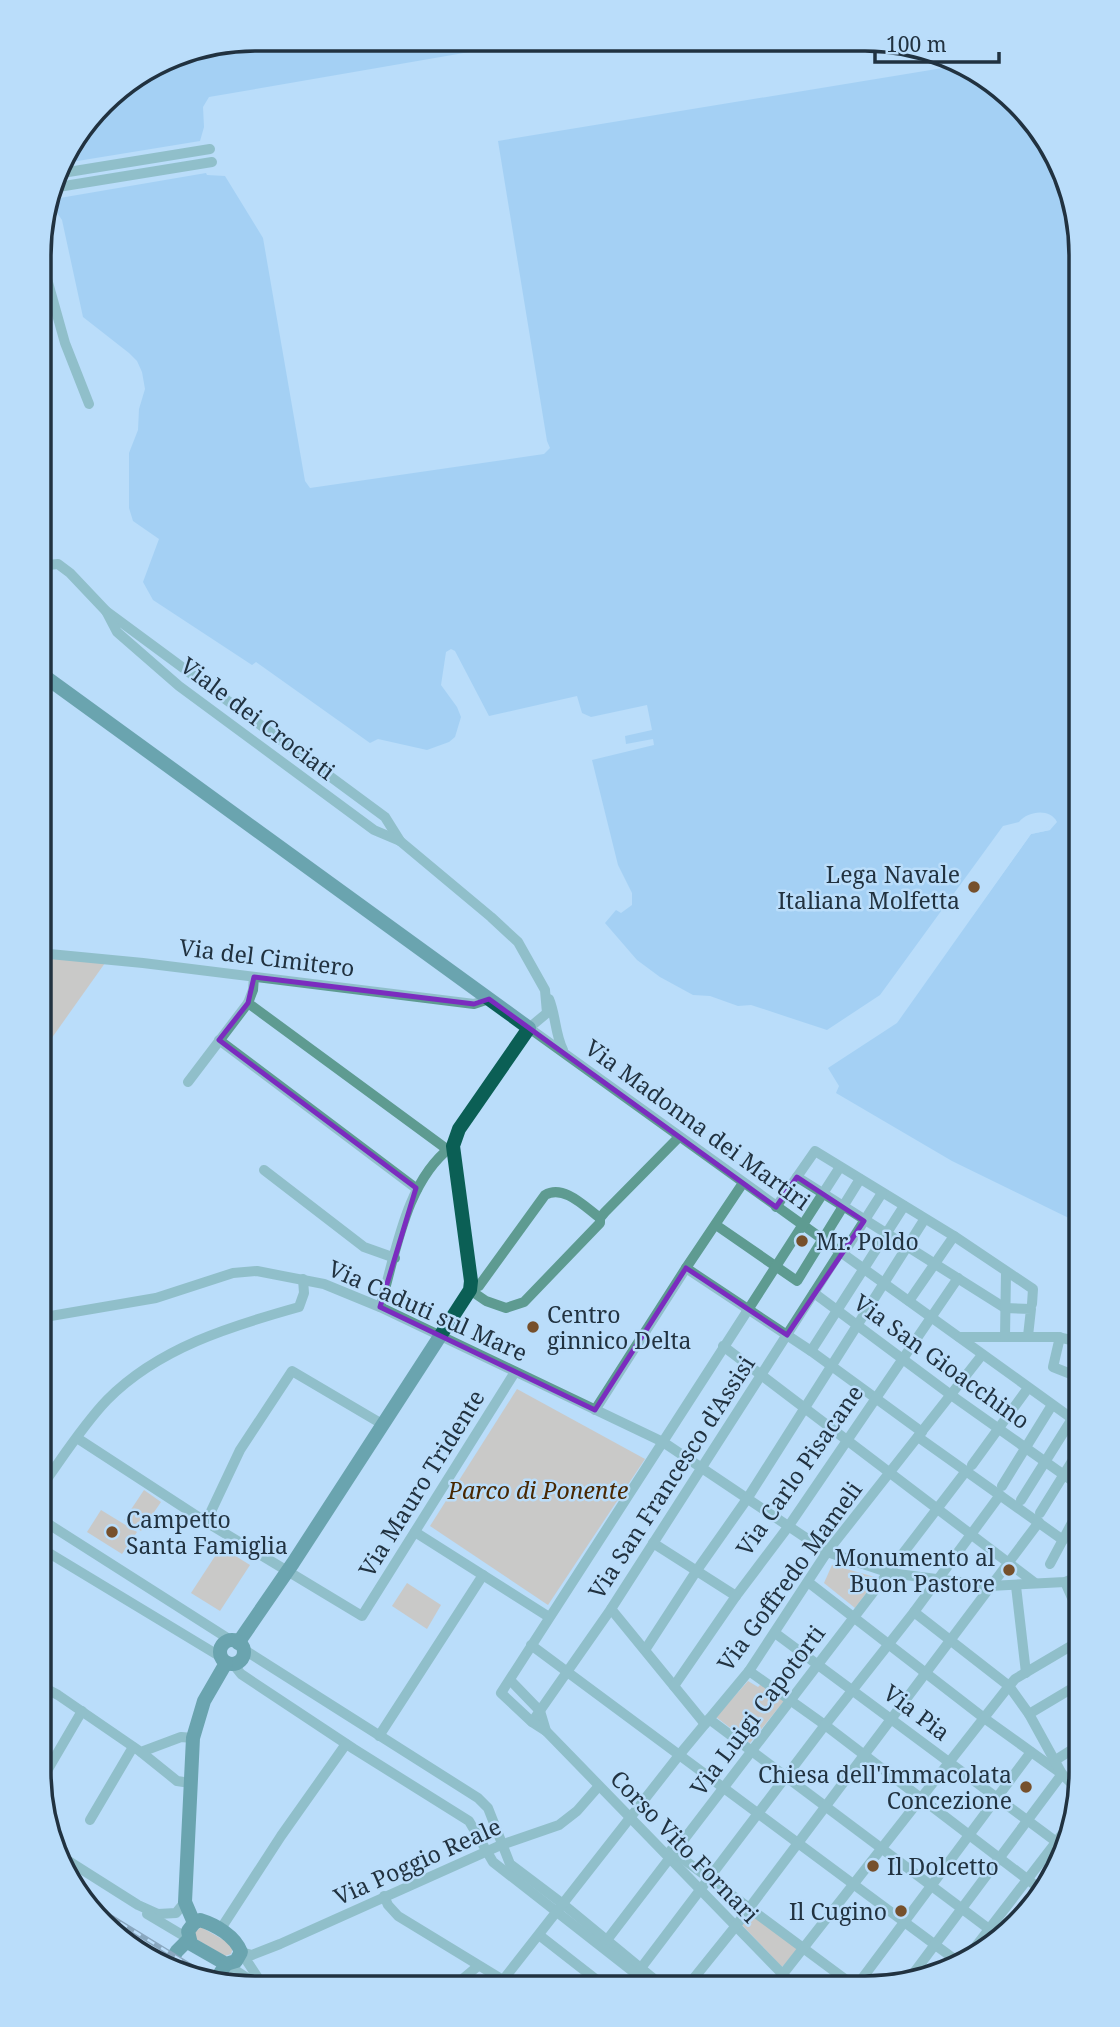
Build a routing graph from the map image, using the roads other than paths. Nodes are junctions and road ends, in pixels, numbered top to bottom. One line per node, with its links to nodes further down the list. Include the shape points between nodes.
1 (210, 149): 3 (street)
2 (212, 162): 4 (street)
3 (68, 172)
4 (63, 186)
5 (51, 296): 6 (street)
6 (89, 404)
7 (51, 565): 8 (street, Viale dei Crociati, via 70,573)
8 (107, 611): 10 (street, Viale dei Crociati, via 386,817); 10 (street, Viale dei Crociati, via 117,632 179,686 374,830)
9 (51, 681): 14 (main road)
10 (400, 841): 13 (street, Viale dei Crociati, via 518,942)
11 (51, 954): 12 (street, Via del Cimitero)
12 (254, 976): 14 (street, Via del Cimitero, via 474,1004); 15 (street)
13 (545, 990): 16 (street, Viale dei Crociati); 17 (street, via 547,1013)
14 (489, 999): 17 (main road)
15 (248, 1003): 18 (street); 22 (street)
16 (554, 1011): 17 (street, via 551,1028); 19 (street, Viale dei Crociati, via 557,1039)
17 (535, 1033): 19 (street, Via Madonna dei Martiri); 22 (main road, via 458,1129)
18 (219, 1040): 20 (street); 28 (street)
19 (564, 1053): 21 (street, Via Madonna dei Martiri)
20 (188, 1082)
21 (679, 1137): 27 (street, Via Madonna dei Martiri); 34 (street)
22 (451, 1148): 28 (street); 53 (main road)
23 (840, 1167): 25 (street, via 815,1151); 26 (street); 30 (street)
24 (264, 1170): 44 (street, via 365,1247)
25 (797, 1177): 30 (street); 32 (street)
26 (860, 1179): 29 (street); 33 (street)
27 (743, 1183): 32 (street, Via Madonna dei Martiri); 37 (street)
28 (417, 1189): 44 (street)
29 (882, 1193): 31 (street); 36 (street, Via San Francesco d'Assisi)
30 (822, 1194): 33 (street); 38 (street)
31 (904, 1206): 35 (street); 39 (street)
32 (776, 1207): 38 (street, Via Madonna dei Martiri)
33 (843, 1207): 36 (street); 41 (street)
34 (600, 1218): 53 (street, via 524,1302 506,1308); 53 (street, via 553,1190 479,1286)
35 (924, 1220): 40 (street); 42 (street)
36 (864, 1221): 39 (street); 43 (street, Via San Francesco d'Assisi)
37 (716, 1225): 46 (street); 47 (street)
38 (802, 1225): 41 (street, Via Madonna dei Martiri); 46 (street)
39 (886, 1234): 42 (street); 48 (street)
40 (954, 1236): 45 (street); 49 (street)
41 (823, 1240): 43 (street, Via Madonna dei Martiri); 46 (street, via 797,1281)
42 (908, 1247): 45 (street); 52 (street)
43 (841, 1253): 48 (street, Via Madonna dei Martiri); 54 (street, Via San Francesco d'Assisi)
44 (395, 1258): 57 (street)
45 (935, 1264): 51 (street); 55 (street)
46 (775, 1266): 58 (street)
47 (686, 1268): 58 (street); 84 (street)
48 (864, 1269): 52 (street, Via Madonna dei Martiri); 60 (street)
49 (1006, 1272): 56 (street, via 1033,1289); 59 (street)
50 (303, 1279): 57 (street, Via Caduti sul Mare); 61 (street, Via Caduti sul Mare, via 257,1271 233,1273 156,1298); 90 (street, via 299,1307 245,1321 190,1344 136,1375 107,1401)
51 (958, 1279): 59 (street); 62 (street, Via Carlo Pisacane)
52 (884, 1284): 55 (street, Via Madonna dei Martiri); 63 (street)
53 (470, 1290): 66 (main road)
54 (814, 1293): 60 (street, Via San Gioacchino); 64 (street, Via San Francesco d'Assisi)
55 (909, 1301): 62 (street, Via Madonna dei Martiri)
56 (1031, 1306): 59 (street); 65 (street)
57 (380, 1307): 66 (street, Via Caduti sul Mare)
58 (748, 1308): 64 (street); 71 (street)
59 (1005, 1308): 67 (street)
60 (837, 1311): 63 (street, Via San Gioacchino); 72 (street)
61 (51, 1316)
62 (931, 1317): 69 (street, Via Madonna dei Martiri); 74 (street, Via Carlo Pisacane)
63 (858, 1326): 74 (street, Via San Gioacchino); 75 (street)
64 (787, 1335): 72 (street); 78 (street, Via San Francesco d'Assisi)
65 (1028, 1335): 67 (street); 68 (street)
66 (441, 1336): 76 (street, Via Caduti sul Mare); 86 (main road)
67 (1005, 1337): 69 (street)
68 (1060, 1337): 70 (street); 77 (street, via 1053,1367)
69 (959, 1338): 73 (street, Via Madonna dei Martiri)
70 (1069, 1339)
71 (723, 1346): 78 (street); 92 (street)
72 (811, 1351): 75 (street)
73 (982, 1355): 79 (street, Via Madonna dei Martiri); 80 (street, Via Goffredo Mameli)
74 (903, 1359): 80 (street, Via San Gioacchino); 81 (street, Via Carlo Pisacane)
75 (831, 1366): 81 (street); 83 (street)
76 (516, 1371): 84 (street, Via Caduti sul Mare); 111 (street, Via Mauro Tridente)
77 (1069, 1373)
78 (762, 1374): 83 (street); 96 (street, Via San Francesco d'Assisi)
79 (1028, 1388): 82 (street, Via Madonna dei Martiri); 87 (street, Via Luigi Capotorti)
80 (951, 1395): 87 (street, Via San Gioacchino); 89 (street, Via Goffredo Mameli)
81 (875, 1397): 89 (street); 91 (street, Via Carlo Pisacane)
82 (1052, 1405): 85 (street, Via Madonna dei Martiri); 93 (street)
83 (804, 1408): 91 (street); 103 (street)
84 (595, 1410): 92 (street, Via Caduti sul Mare)
85 (1069, 1417)
86 (382, 1423): 107 (street, via 292,1371 240,1450); 120 (main road)
87 (999, 1429): 93 (street, Via San Gioacchino); 97 (street, Via Luigi Capotorti)
88 (1069, 1431): 94 (street)
89 (920, 1434): 97 (street); 98 (street, Via Goffredo Mameli)
90 (78, 1438): 99 (street); 107 (street)
91 (848, 1440): 98 (street); 109 (street, Via Carlo Pisacane)
92 (663, 1442): 96 (street, Via Caduti sul Mare); 134 (street)
93 (1026, 1448): 94 (street, Via San Gioacchino); 102 (street)
94 (1045, 1462): 100 (street, Via San Gioacchino); 104 (street)
95 (1069, 1467): 100 (street)
96 (701, 1468): 103 (street, Via Caduti sul Mare); 114 (street, Via San Francesco d'Assisi)
97 (969, 1468): 102 (street); 105 (street, Via Luigi Capotorti)
98 (890, 1472): 105 (street); 115 (street, Via Goffredo Mameli)
99 (51, 1474)
100 (1064, 1475): 101 (street, Via San Gioacchino); 106 (street)
101 (1069, 1479)
102 (1001, 1491): 106 (street); 112 (street)
103 (747, 1499): 109 (street, Via Caduti sul Mare); 119 (street)
104 (1021, 1500)
105 (937, 1508): 112 (street); 121 (street, Via Luigi Capotorti)
106 (1039, 1518): 113 (street); 117 (street)
107 (206, 1522): 120 (street)
108 (51, 1526): 138 (street)
109 (788, 1527): 115 (street, Via Caduti sul Mare); 131 (street, Via Carlo Pisacane)
110 (1069, 1529): 113 (street)
111 (415, 1532): 120 (street, Via Mauro Tridente, via 362,1616); 122 (street)
112 (971, 1534): 117 (street); 123 (street)
113 (1063, 1540): 118 (street)
114 (653, 1543): 119 (street); 132 (street, Via San Francesco d'Assisi)
115 (828, 1552): 121 (street, Via Caduti sul Mare); 125 (street, Via Goffredo Mameli)
116 (51, 1554): 143 (street)
117 (1007, 1562): 127 (street); 128 (street)
118 (1051, 1564)
119 (697, 1570): 131 (street); 142 (street)
120 (288, 1571): 138 (main road)
121 (890, 1573): 123 (street, Via Caduti sul Mare); 135 (street, Via Luigi Capotorti)
122 (483, 1575): 134 (street); 165 (street)
123 (939, 1579): 128 (street, Via Caduti sul Mare); 133 (street)
124 (1069, 1580): 126 (street)
125 (808, 1582): 135 (street); 136 (street, Via Goffredo Mameli)
126 (1065, 1582): 127 (street, Via Caduti sul Mare); 130 (street)
127 (1035, 1583): 129 (street, Via Caduti sul Mare)
128 (990, 1586): 129 (street, Via Caduti sul Mare); 137 (street)
129 (1016, 1586): 148 (street)
130 (1069, 1591)
131 (736, 1596): 150 (street, Via Carlo Pisacane)
132 (611, 1609): 142 (street); 145 (street, Via San Francesco d'Assisi)
133 (914, 1612): 137 (street); 140 (street)
134 (549, 1617): 139 (street)
135 (853, 1617): 140 (street); 144 (street, Via Luigi Capotorti)
136 (775, 1633): 144 (street, Via Pia); 146 (street, Via Goffredo Mameli)
137 (951, 1641): 147 (street); 151 (street)
138 (238, 1644): 143 (main road, via 241,1659); 143 (main road, via 222,1646); 165 (street)
139 (531, 1644): 145 (street); 149 (street)
140 (889, 1644): 147 (street); 153 (street)
141 (1069, 1647): 148 (street)
142 (645, 1650): 150 (street)
143 (227, 1661): 166 (main road, via 204,1701); 167 (street)
144 (818, 1664): 153 (street, Via Pia); 155 (street, Via Luigi Capotorti)
145 (569, 1671): 156 (street, Via San Francesco d'Assisi); 172 (street)
146 (749, 1671): 155 (street); 161 (street, Via Goffredo Mameli)
147 (925, 1673): 159 (street); 160 (street)
148 (1026, 1673): 151 (street)
149 (510, 1680): 156 (street, Corso Vito Fornari); 162 (street, Corso Vito Fornari, via 501,1693)
150 (674, 1686): 161 (street)
151 (1009, 1686): 158 (street); 159 (street)
152 (1069, 1689): 158 (street)
153 (853, 1691): 160 (street, Via Pia); 163 (street)
154 (51, 1693): 157 (street)
155 (791, 1700): 163 (street); 170 (street, Via Luigi Capotorti)
156 (540, 1711): 162 (street, Via San Francesco d'Assisi); 164 (street, Corso Vito Fornari)
157 (82, 1712): 168 (street); 176 (street)
158 (1029, 1714): 174 (street)
159 (984, 1718): 171 (street); 175 (street)
160 (892, 1719): 173 (street); 175 (street, Via Pia)
161 (707, 1721): 170 (street); 172 (street, Via Goffredo Mameli)
162 (532, 1722): 164 (street, Corso Vito Fornari)
163 (825, 1725): 173 (street); 178 (street)
164 (546, 1731): 182 (street, Corso Vito Fornari)
165 (380, 1736): 179 (street)
166 (193, 1738): 168 (street); 181 (main road)
167 (346, 1744): 184 (street); 217 (street)
168 (137, 1749): 181 (street, via 177,1781); 190 (street)
169 (1069, 1751): 174 (street)
170 (752, 1752): 178 (street); 183 (street, Via Luigi Capotorti)
171 (1031, 1752): 177 (street); 185 (street)
172 (680, 1754): 183 (street); 189 (street, Via Goffredo Mameli)
173 (864, 1755): 186 (street); 187 (street)
174 (1054, 1760): 177 (street)
175 (949, 1762): 185 (street, Via Pia); 186 (street)
176 (51, 1764)
177 (1062, 1774): 180 (street); 191 (street)
178 (786, 1776): 187 (street); 188 (street)
179 (445, 1777): 184 (street); 195 (street, via 485,1804)
180 (1069, 1781)
181 (190, 1783): 208 (main road)
182 (598, 1787): 189 (street, Corso Vito Fornari); 195 (street, Via Poggio Reale, via 559,1825)
183 (725, 1788): 188 (street); 198 (street, Via Luigi Capotorti)
184 (433, 1797): 197 (street, via 469,1821)
185 (997, 1797): 191 (street, Via Pia); 192 (street)
186 (920, 1799): 192 (street); 196 (street)
187 (826, 1806): 193 (street); 196 (street)
188 (760, 1812): 193 (street); 201 (street)
189 (630, 1818): 198 (street, Corso Vito Fornari); 211 (street, Via Goffredo Mameli)
190 (90, 1820)
191 (1027, 1820): 194 (street, Via Pia); 199 (street)
192 (969, 1834): 199 (street); 204 (street)
193 (798, 1842): 203 (street); 210 (street)
194 (1056, 1842): 202 (street)
195 (501, 1845): 197 (street, Via Poggio Reale); 211 (street, via 510,1864)
196 (881, 1849): 203 (street); 204 (street)
197 (486, 1852): 207 (street, Via Poggio Reale); 211 (street, via 493,1862)
198 (673, 1856): 201 (street); 206 (street, Corso Vito Fornari); 221 (street, Via Luigi Capotorti)
199 (998, 1858): 202 (street); 212 (street)
200 (72, 1863): 209 (street)
201 (710, 1878): 206 (street); 210 (street)
202 (1028, 1880): 205 (street); 216 (street)
203 (854, 1884): 213 (street); 225 (street)
204 (931, 1885): 212 (street); 213 (street)
205 (1035, 1885)
206 (700, 1891): 215 (street, Corso Vito Fornari); 230 (street)
207 (384, 1896): 224 (street, Via Poggio Reale, via 259,1952); 229 (street, via 398,1916)
208 (185, 1902): 209 (street, via 176,1913 167,1915); 214 (main road)
209 (138, 1905): 220 (street)
210 (750, 1907): 215 (street); 225 (street)
211 (560, 1908): 219 (street, Via Goffredo Mameli); 221 (street); 240 (street)
212 (961, 1908): 216 (street); 223 (street)
213 (904, 1921): 223 (street); 244 (street)
214 (194, 1923): 217 (main road, via 200,1920); 220 (main road)
215 (735, 1927): 233 (street, Corso Vito Fornari); 242 (street)
216 (990, 1929): 218 (street); 222 (street)
217 (219, 1930): 224 (main road)
218 (993, 1931)
219 (539, 1935): 238 (street, Via Goffredo Mameli); 239 (street)
220 (189, 1939): 227 (main road); 228 (main road)
221 (607, 1940): 230 (street)
222 (981, 1941)
223 (934, 1944): 226 (street); 231 (street)
224 (239, 1947): 228 (main road, via 236,1961); 235 (street)
225 (804, 1948): 233 (street); 243 (street)
226 (952, 1957)
227 (172, 1959)
228 (226, 1964): 232 (main road); 234 (street)
229 (478, 1966): 236 (street); 237 (street)
230 (641, 1968): 241 (street)
231 (916, 1969)
232 (220, 1973)
233 (782, 1975)
234 (243, 1976)
235 (258, 1976)
236 (466, 1976)
237 (494, 1976)
238 (512, 1976)
239 (592, 1976)
240 (640, 1976)
241 (651, 1976)
242 (696, 1976)
243 (840, 1976)
244 (865, 1976)

